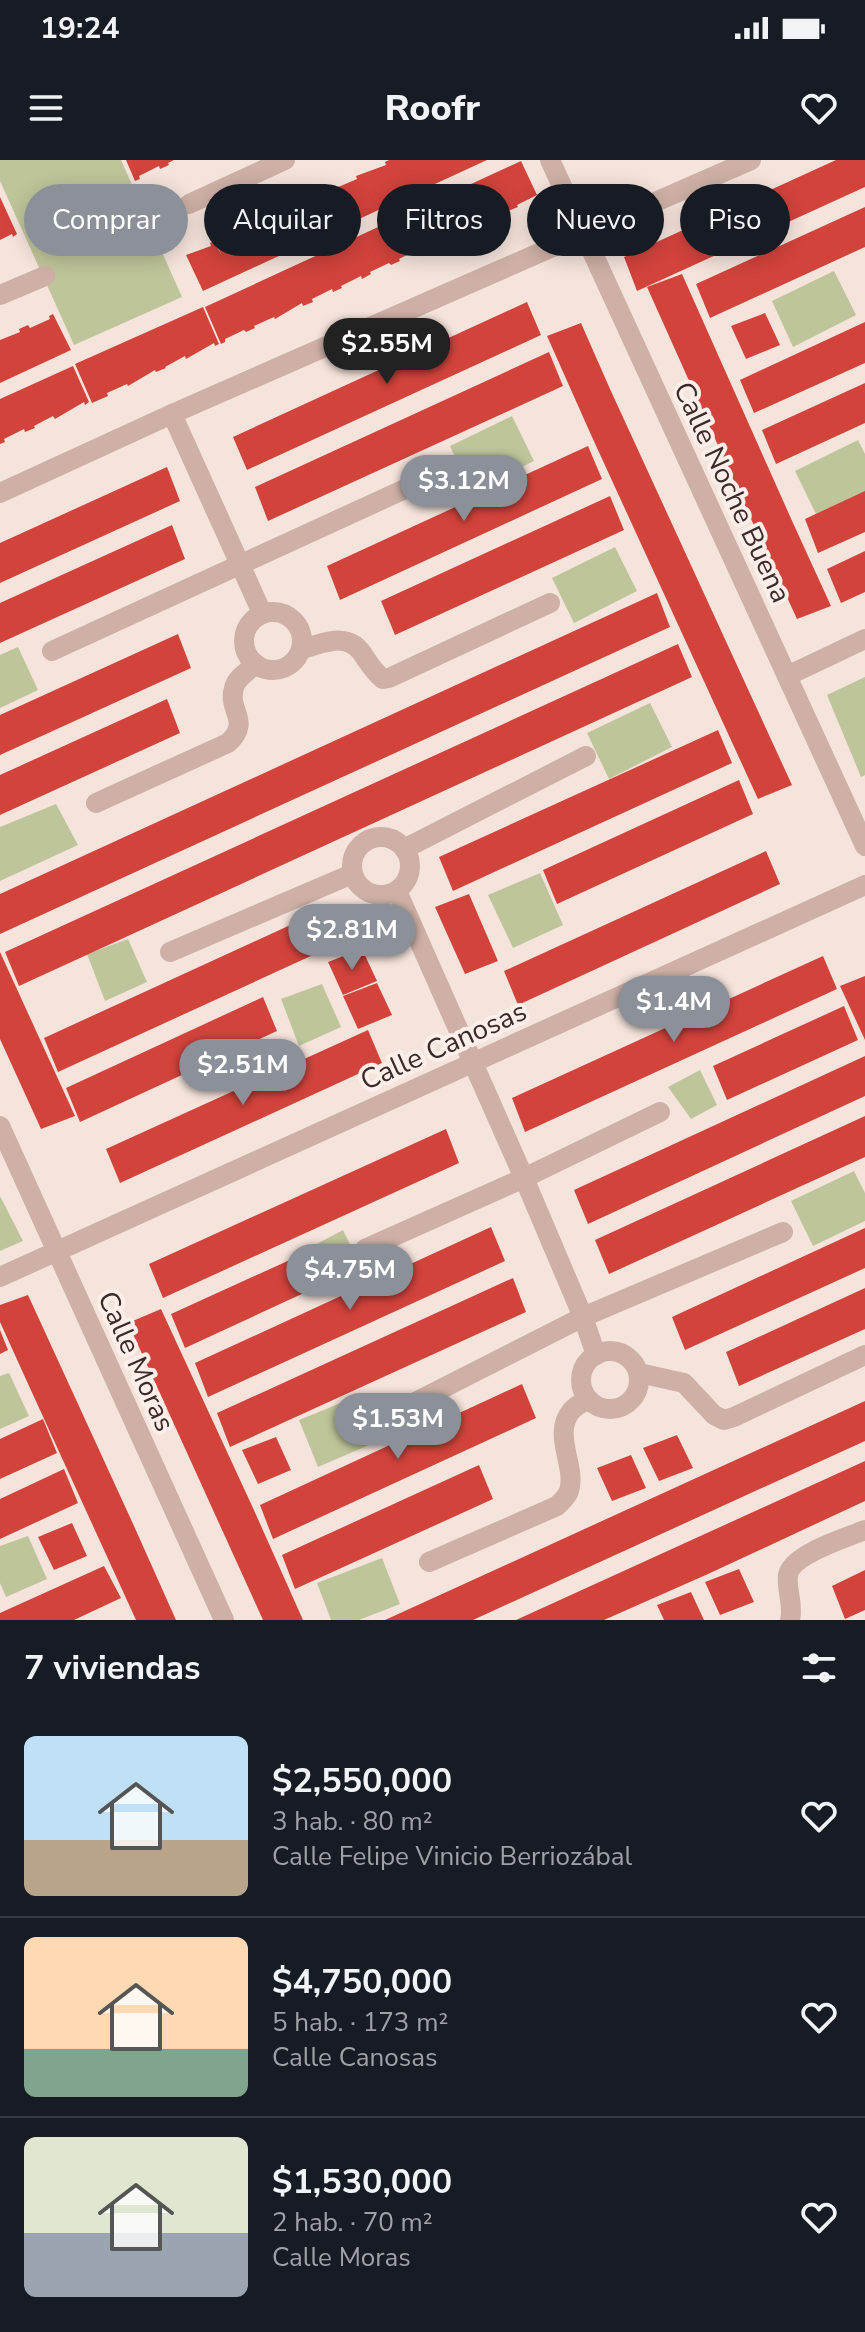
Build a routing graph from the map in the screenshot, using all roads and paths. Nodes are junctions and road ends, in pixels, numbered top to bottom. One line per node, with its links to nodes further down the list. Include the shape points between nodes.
1 (285, 160): 6 (street)
2 (550, 160): 4 (street, Calle Noche Buena)
3 (751, 160): 5 (street)
4 (560, 184)
5 (664, 198)
6 (189, 204)
7 (532, 256): 11 (street)
8 (592, 256): 21 (street, Calle Noche Buena)
9 (45, 276): 10 (street)
10 (0, 295)
11 (172, 414): 13 (street); 14 (street)
12 (442, 472): 14 (street)
13 (0, 493)
14 (240, 566): 16 (street); 19 (street)
15 (550, 603): 18 (street, via 389,678 376,674 350,641)
16 (262, 613): 18 (street, via 278,612 293,619 301,632); 20 (street, via 250,622 244,637 246,652)
17 (865, 639): 21 (street)
18 (301, 649): 20 (street, via 288,666 277,670)
19 (52, 651)
20 (256, 664): 23 (street, via 234,687 239,724 228,743)
21 (787, 676): 24 (street, Calle Noche Buena)
22 (586, 756): 25 (street)
23 (96, 803)
24 (865, 846)
25 (404, 849): 26 (street, via 394,840 368,840 357,849); 28 (street, via 410,872)
26 (352, 874): 28 (street, via 371,894); 29 (street)
27 (865, 885): 30 (street, Calle Canosas)
28 (397, 891): 30 (street)
29 (170, 952)
30 (474, 1062): 33 (street); 36 (street, Calle Canosas)
31 (660, 1112): 33 (street)
32 (0, 1126): 36 (street, Calle Moras)
33 (524, 1178): 35 (street); 38 (street)
34 (783, 1232): 38 (street)
35 (365, 1249)
36 (56, 1251): 37 (street, Calle Canosas); 46 (street, Calle Moras)
37 (0, 1277)
38 (583, 1317): 39 (street); 43 (street)
39 (596, 1355): 41 (street, via 622,1353); 42 (street, via 582,1375)
40 (865, 1355): 41 (street, via 724,1420 684,1383)
41 (639, 1373): 42 (street, via 636,1394 628,1403 607,1409)
42 (588, 1399): 45 (street, via 572,1410 563,1434 570,1487 566,1497 557,1506)
43 (392, 1414)
44 (865, 1530): 47 (street, via 793,1564 788,1575)
45 (429, 1562)
46 (224, 1620)
47 (790, 1620)

